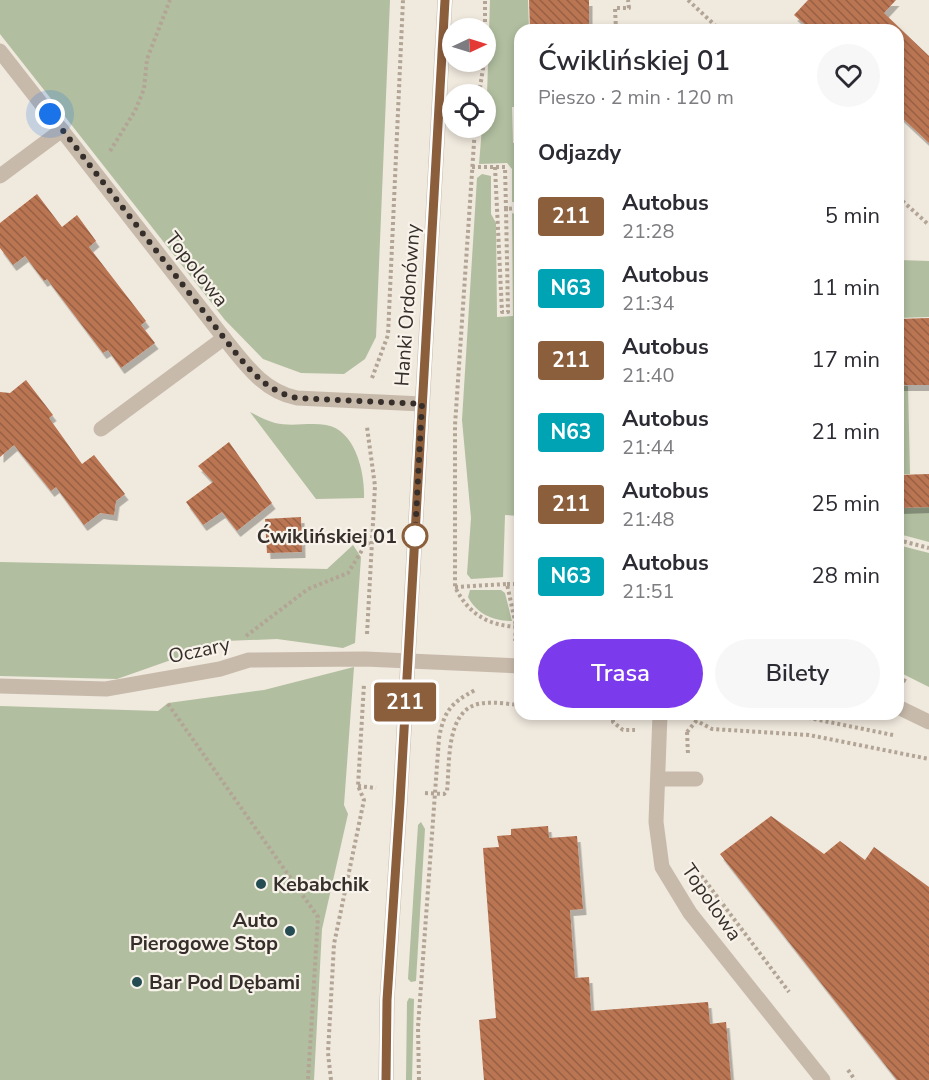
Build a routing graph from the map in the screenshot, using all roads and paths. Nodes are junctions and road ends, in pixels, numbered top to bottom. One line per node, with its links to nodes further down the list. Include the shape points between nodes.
1 (170, 0): 15 (path, via 147,59 144,89 135,111)
2 (403, 0): 22 (path, via 388,335)
3 (445, 0): 23 (street, Hanki Ordonówny)
4 (485, 0): 7 (path)
5 (628, 0): 8 (path, via 628,8 615,8)
6 (688, 0): 9 (path)
7 (485, 18)
8 (616, 24)
9 (714, 24)
10 (0, 51): 11 (street, Topolowa)
11 (62, 129): 15 (street, Topolowa); 16 (street)
12 (474, 138): 13 (path)
13 (472, 167): 14 (path); 31 (path, via 455,426)
14 (495, 167): 18 (path, via 505,167); 18 (path, via 502,312 508,312)
15 (95, 171): 21 (street, Topolowa)
16 (0, 176)
17 (904, 202): 20 (path)
18 (506, 209): 19 (path)
19 (514, 209)
20 (929, 225)
21 (224, 338): 23 (street, Topolowa, via 257,378 282,395); 25 (street)
22 (370, 382)
23 (422, 404): 35 (street, Hanki Ordonówny)
24 (366, 419): 26 (path, via 375,486)
25 (101, 429)
26 (372, 540): 34 (path); 37 (path, via 348,573 308,589 250,631)
27 (904, 542): 28 (path)
28 (929, 548)
29 (507, 584): 30 (path); 31 (path); 32 (path)
30 (514, 584)
31 (455, 587): 33 (path, via 463,603 479,618)
32 (514, 611)
33 (514, 626)
34 (365, 659): 35 (street, Oczary); 37 (street, Oczary, via 249,660); 52 (path)
35 (407, 660): 36 (street, Oczary); 53 (street, Hanki Ordonówny)
36 (514, 666)
37 (220, 669): 38 (street, Oczary)
38 (152, 681): 39 (street, Oczary, via 106,689); 58 (path, via 318,917)
39 (0, 686)
40 (479, 688): 54 (path, via 459,699 443,716)
41 (514, 705): 54 (path, via 477,704 460,715 453,734 447,791)
42 (904, 710): 47 (street)
43 (660, 720): 50 (street, Topolowa)
44 (695, 720): 49 (path, via 712,729 809,735)
45 (823, 720): 46 (path, via 900,736)
46 (902, 720)
47 (929, 722)
48 (687, 732): 51 (path)
49 (929, 759)
50 (658, 779): 51 (street); 62 (street, Topolowa, via 656,822 662,867 690,913)
51 (693, 779)
52 (358, 786): 53 (path); 59 (path, via 364,800 334,944 328,1053)
53 (401, 790): 54 (path); 60 (street, Hanki Ordonówny, via 387,1000)
54 (434, 794): 61 (path, via 418,1028)
55 (691, 863): 56 (path)
56 (791, 995)
57 (841, 1061): 63 (path)
58 (308, 1080)
59 (331, 1080)
60 (386, 1080)
61 (419, 1080)
62 (823, 1080)
63 (855, 1080)

